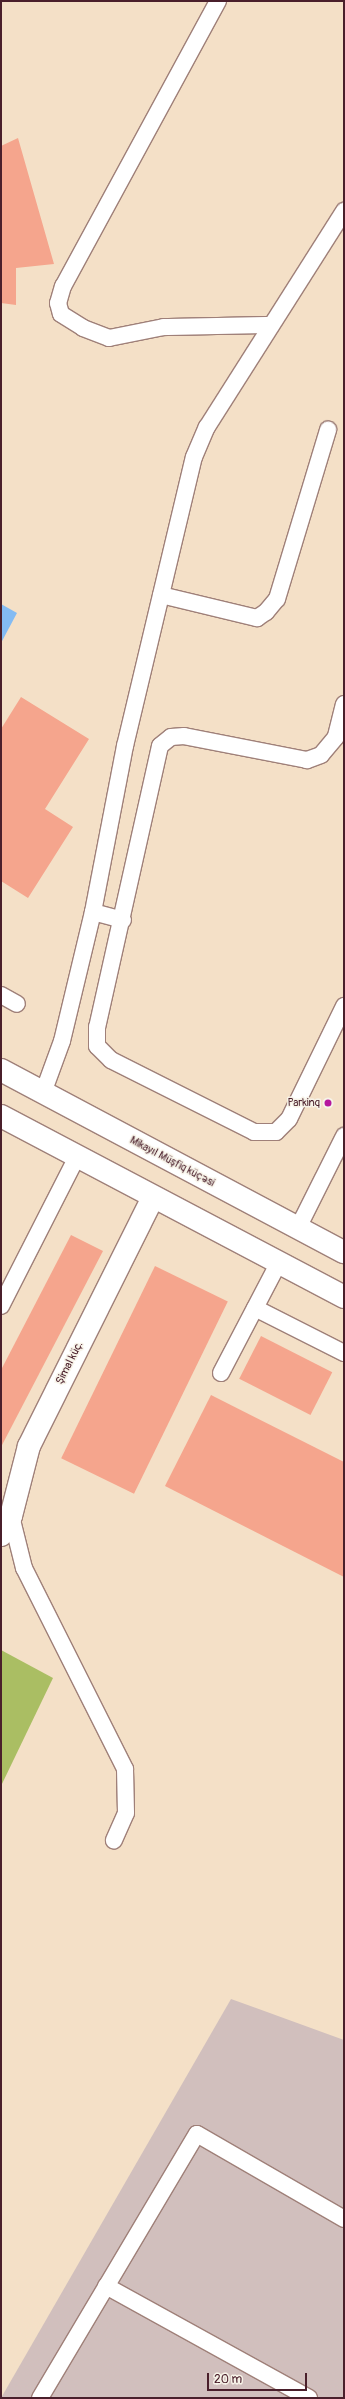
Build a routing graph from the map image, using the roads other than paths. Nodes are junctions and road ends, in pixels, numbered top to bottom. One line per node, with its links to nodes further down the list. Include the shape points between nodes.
1 (218, 1): 3 (lane, via 63,286 58,303 61,314 83,328 109,338 164,327)
2 (344, 211): 3 (lane)
3 (270, 325): 5 (lane, via 207,427 194,457)
4 (328, 430): 5 (lane, via 277,599 266,612 257,618)
5 (161, 595): 7 (lane, via 125,746)
6 (344, 704): 8 (lane, via 336,737 321,755 307,760 184,736 171,737 160,746)
7 (93, 912): 8 (lane); 13 (lane, via 62,1041)
8 (123, 920): 11 (lane, via 97,1027 97,1046 111,1060 254,1132 276,1132 289,1119)
9 (1, 996): 10 (lane)
10 (17, 1004)
11 (344, 1006)
12 (1, 1070): 13 (main road, Mikayıl Müşfiq küçəsi)
13 (43, 1093): 18 (main road, Mikayıl Müşfiq küçəsi)
14 (1, 1116): 16 (main road)
15 (344, 1136): 18 (lane)
16 (76, 1156): 17 (main road); 22 (lane)
17 (153, 1196): 20 (main road); 26 (main road, Şimal küç., via 29,1446)
18 (298, 1228): 19 (main road, Mikayıl Müşfiq küçəsi)
19 (344, 1252)
20 (278, 1262): 21 (main road); 23 (lane)
21 (344, 1297)
22 (1, 1306)
23 (255, 1308): 24 (lane); 25 (lane)
24 (344, 1353)
25 (221, 1373)
26 (11, 1516): 27 (main road, Şimal küç.); 28 (lane, via 24,1568 125,1769 126,1813)
27 (1, 1535)
28 (114, 1840)
29 (344, 2219): 30 (lane, via 197,2134)
30 (106, 2286): 31 (lane); 32 (lane)
31 (40, 2398)
32 (309, 2398)

